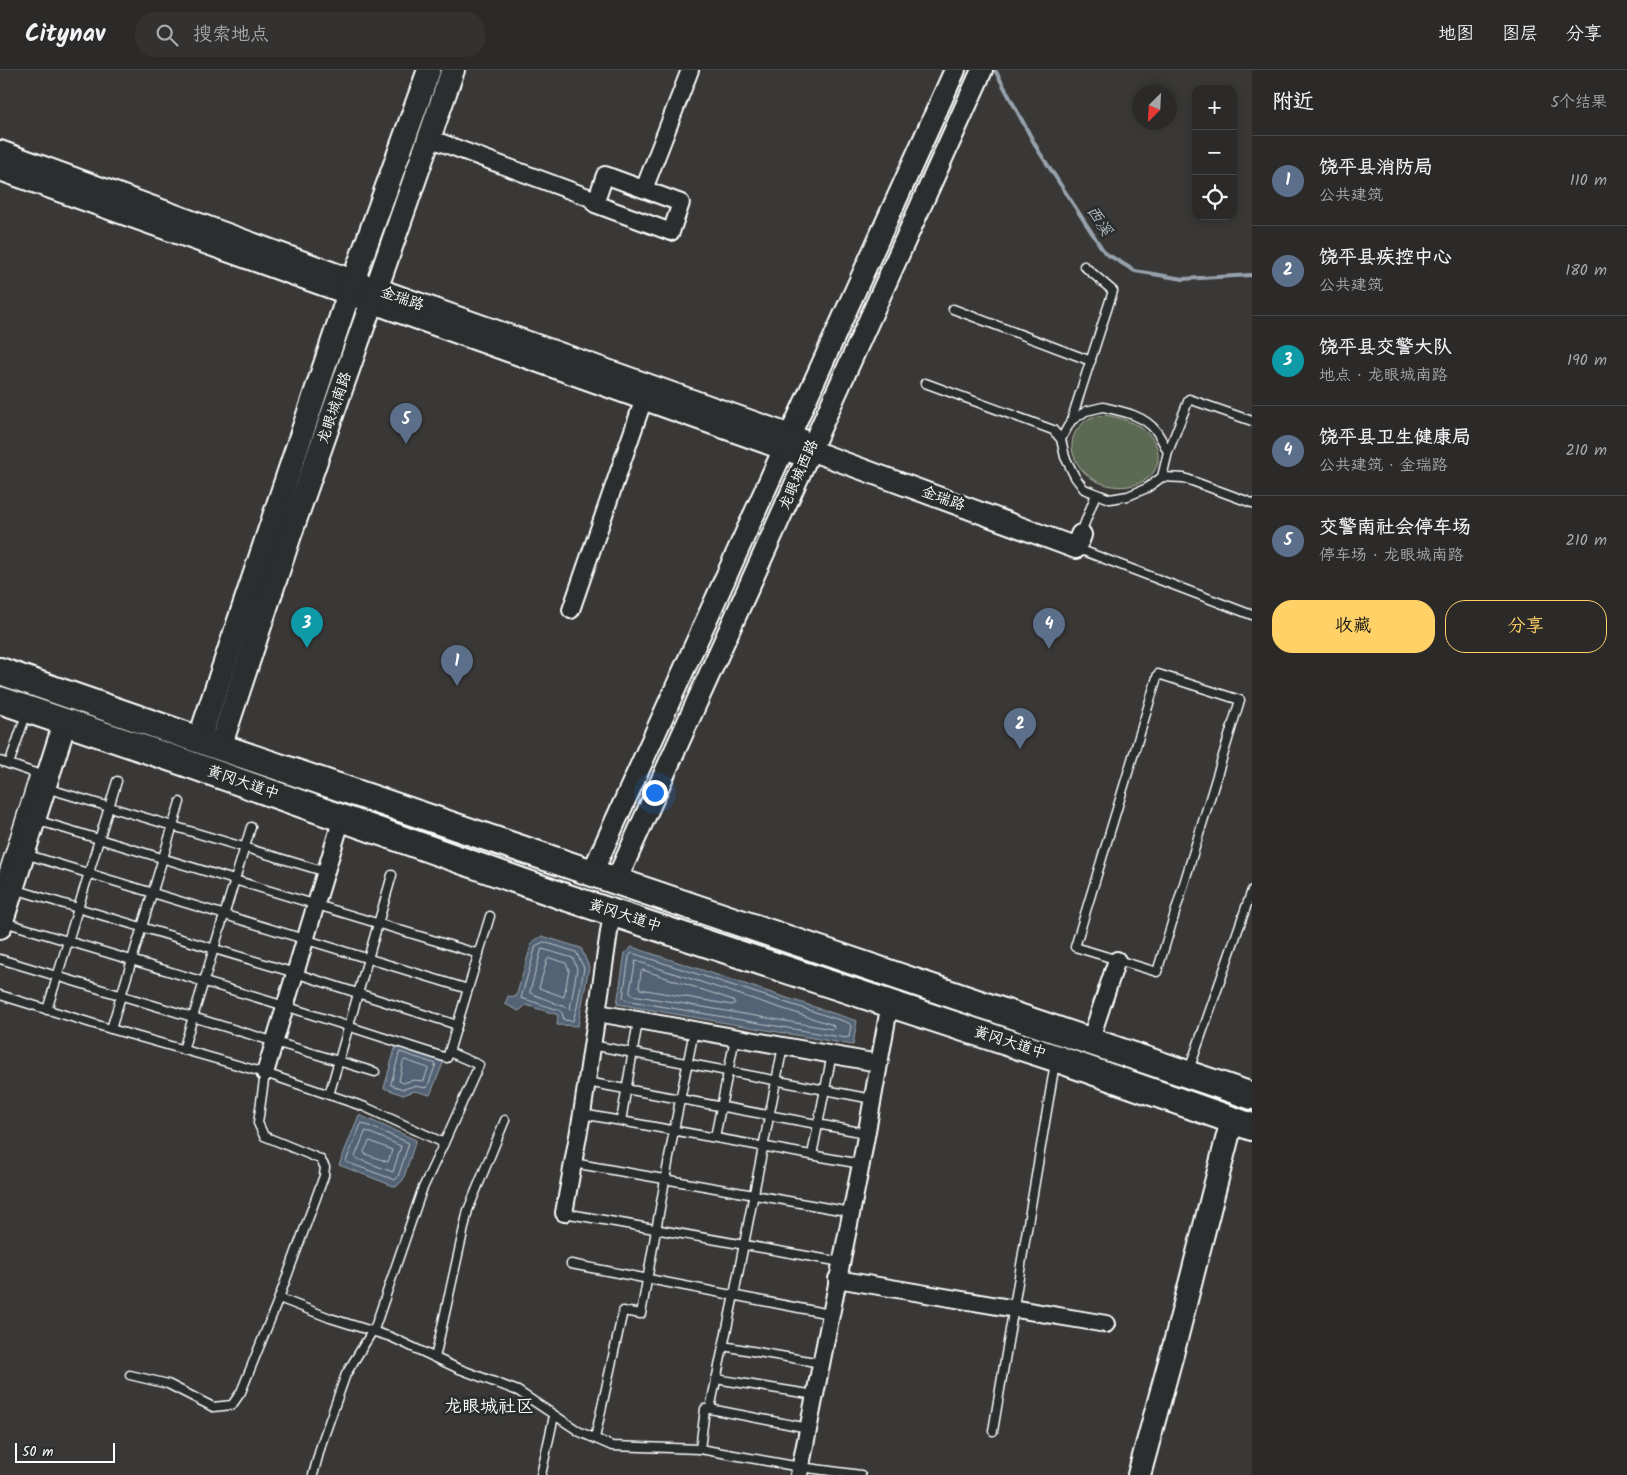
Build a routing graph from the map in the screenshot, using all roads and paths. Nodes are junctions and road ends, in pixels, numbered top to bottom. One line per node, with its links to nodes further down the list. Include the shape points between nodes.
1 (429, 70): 12 (main road, 龙眼城南路)
2 (453, 70): 6 (main road, 龙眼城南路)
3 (690, 70): 9 (street)
4 (955, 70): 52 (street, 龙眼城西路)
5 (982, 70): 55 (street, 龙眼城西路)
6 (428, 138): 10 (street); 13 (main road, 龙眼城南路)
7 (0, 152): 12 (main road, 金瑞路)
8 (0, 169): 12 (main road, 金瑞路)
9 (644, 189): 10 (street, via 605,175); 10 (street, via 681,203 670,232 595,204)
10 (596, 200)
11 (1084, 266): 15 (lane, via 1113,291)
12 (351, 288): 13 (main road, 金瑞路); 33 (main road, 龙眼城南路)
13 (374, 296): 17 (main road, 金瑞路); 33 (main road, 龙眼城南路, via 290,535)
14 (953, 309): 15 (lane)
15 (1091, 361): 18 (lane)
16 (925, 383): 20 (lane, via 1053,430)
17 (646, 392): 21 (main road, 金瑞路, via 794,452); 27 (street)
18 (1071, 420): 20 (lane); 22 (lane, via 1086,411 1103,407 1123,411 1156,430)
19 (1252, 421): 22 (lane, via 1189,399)
20 (1061, 439): 24 (lane, via 1075,477 1084,490)
21 (797, 446): 26 (street, 金瑞路)
22 (1168, 452): 23 (lane)
23 (1162, 477): 24 (lane, via 1148,488 1128,496 1110,499); 25 (lane, via 1184,478)
24 (1096, 494): 26 (lane)
25 (1252, 503)
26 (1078, 541): 28 (lane)
27 (571, 610)
28 (1252, 615)
29 (0, 671): 33 (main road, 黄冈大道中)
30 (0, 700): 31 (main road, 黄冈大道中)
31 (28, 709): 32 (main road, 黄冈大道中); 35 (lane)
32 (65, 722): 37 (main road); 41 (main road, 黄冈大道中)
33 (209, 744): 39 (main road, 黄冈大道中)
34 (0, 761): 35 (lane)
35 (9, 764): 56 (lane, via 35,773)
36 (117, 782): 40 (lane)
37 (44, 788): 40 (lane); 42 (main road)
38 (180, 802): 43 (lane)
39 (387, 803): 45 (main road); 52 (main road, 黄冈大道中)
40 (109, 807): 43 (lane); 46 (lane)
41 (342, 818): 45 (main road, 黄冈大道中); 50 (street)
42 (34, 820): 46 (lane); 48 (main road)
43 (173, 826): 47 (lane); 49 (lane)
44 (251, 828): 47 (lane)
45 (378, 830): 61 (main road, 黄冈大道中)
46 (99, 839): 49 (lane); 51 (lane)
47 (245, 848): 50 (lane); 54 (lane)
48 (23, 853): 51 (lane); 56 (main road)
49 (163, 859): 54 (lane); 58 (lane)
50 (326, 872): 59 (street)
51 (88, 873): 58 (lane); 60 (lane)
52 (592, 873): 55 (main road, 黄冈大道中)
53 (392, 875): 64 (lane)
54 (235, 880): 59 (lane); 62 (lane)
55 (616, 881): 61 (main road); 77 (main road, 黄冈大道中)
56 (6, 886): 60 (lane); 65 (main road)
57 (1252, 890): 109 (lane)
58 (153, 892): 62 (lane); 66 (lane)
59 (316, 905): 64 (lane); 67 (street)
60 (78, 908): 66 (lane); 68 (lane)
61 (609, 911): 83 (main road, 黄冈大道中); 86 (street)
62 (225, 914): 67 (lane); 69 (lane)
63 (490, 916): 70 (lane)
64 (378, 924): 70 (lane); 71 (lane)
65 (1, 925): 68 (lane)
66 (142, 928): 69 (lane); 73 (lane)
67 (306, 939): 71 (lane); 75 (street)
68 (68, 941): 73 (lane); 76 (lane)
69 (214, 949): 75 (lane); 78 (lane)
70 (479, 954): 79 (lane)
71 (368, 958): 79 (lane); 80 (lane)
72 (0, 959): 76 (lane)
73 (132, 960): 78 (lane); 82 (lane)
74 (1117, 960): 74 (lane, via 1157,972 1240,700 1158,674 1075,947); 95 (street)
75 (295, 973): 80 (lane); 84 (street)
76 (57, 976): 82 (lane); 85 (lane)
77 (899, 976): 83 (main road); 95 (main road, 黄冈大道中)
78 (204, 982): 84 (lane); 87 (lane)
79 (468, 989): 89 (lane)
80 (358, 993): 89 (lane); 90 (lane)
81 (0, 995): 85 (lane)
82 (121, 995): 87 (lane); 91 (lane)
83 (890, 1003): 102 (main road, 黄冈大道中); 104 (street)
84 (285, 1006): 90 (lane); 94 (street)
85 (46, 1010): 91 (lane)
86 (598, 1013): 88 (street); 96 (street)
87 (193, 1017): 94 (lane); 98 (lane)
88 (638, 1020): 92 (street); 100 (lane)
89 (458, 1025): 99 (lane)
90 (349, 1027): 99 (lane, via 448,1058); 103 (lane)
91 (111, 1029): 98 (lane)
92 (694, 1031): 93 (street); 105 (lane)
93 (736, 1038): 97 (street); 107 (lane)
94 (275, 1041): 103 (lane); 108 (street)
95 (1090, 1041): 109 (main road, 黄冈大道中)
96 (592, 1045): 100 (lane); 111 (street)
97 (783, 1046): 101 (street); 110 (lane)
98 (183, 1050): 108 (lane)
99 (449, 1052): 129 (lane, via 479,1065)
100 (633, 1053): 105 (lane); 112 (lane)
101 (832, 1054): 104 (street); 113 (lane)
102 (1056, 1058): 119 (main road, 黄冈大道中); 146 (lane)
103 (339, 1061): 106 (lane); 114 (lane)
104 (878, 1063): 117 (street)
105 (687, 1064): 107 (lane); 116 (lane)
106 (375, 1072)
107 (729, 1072): 110 (lane); 118 (lane)
108 (265, 1073): 114 (lane); 145 (lane, via 258,1123 264,1136 320,1159 324,1167 324,1176)
109 (1197, 1077): 115 (main road, 黄冈大道中); 119 (main road)
110 (776, 1081): 113 (lane); 121 (lane)
111 (587, 1082): 112 (lane); 120 (street)
112 (627, 1090): 116 (lane); 123 (lane)
113 (825, 1090): 117 (lane); 125 (lane)
114 (329, 1095): 129 (lane, via 365,1107)
115 (1252, 1096)
116 (680, 1099): 118 (lane); 126 (lane)
117 (872, 1099): 127 (street)
118 (722, 1107): 121 (lane); 128 (lane)
119 (1199, 1108): 124 (main road, 黄冈大道中)
120 (582, 1114): 123 (lane); 132 (street)
121 (770, 1116): 125 (lane); 130 (lane)
122 (505, 1120): 151 (lane, via 468,1210)
123 (621, 1121): 126 (lane)
124 (1242, 1123): 166 (main road, via 1175,1343)
125 (818, 1125): 127 (lane); 131 (lane)
126 (674, 1130): 128 (lane); 134 (lane)
127 (866, 1134): 133 (street)
128 (715, 1137): 130 (lane)
129 (444, 1143): 149 (lane, via 422,1190)
130 (764, 1147): 131 (lane); 135 (lane)
131 (812, 1155): 133 (lane)
132 (573, 1163): 134 (lane); 137 (street)
133 (861, 1164): 136 (street)
134 (665, 1180): 135 (lane); 138 (lane)
135 (754, 1195): 136 (lane); 139 (lane)
136 (851, 1212): 140 (street)
137 (564, 1213): 138 (lane)
138 (656, 1230): 139 (lane); 142 (lane)
139 (744, 1245): 140 (lane); 144 (lane)
140 (841, 1262): 143 (street)
141 (571, 1264): 142 (lane)
142 (648, 1279): 144 (lane); 160 (lane, via 641,1314 623,1311)
143 (837, 1279): 146 (street); 147 (street)
144 (734, 1295): 147 (lane); 150 (lane)
145 (279, 1298): 149 (lane); 153 (lane, via 241,1392 232,1405 213,1407 168,1384)
146 (1014, 1308): 148 (street); 159 (lane)
147 (830, 1314): 152 (street)
148 (1106, 1324)
149 (372, 1331): 151 (lane); 163 (lane, via 346,1374)
150 (723, 1346): 152 (lane); 154 (lane)
151 (435, 1358): 157 (lane, via 518,1391)
152 (821, 1363): 155 (street)
153 (130, 1375)
154 (716, 1379): 155 (lane); 156 (lane)
155 (815, 1395): 158 (street)
156 (710, 1409): 158 (lane); 161 (lane, via 705,1409)
157 (554, 1416): 160 (lane); 164 (lane)
158 (808, 1428): 162 (street)
159 (992, 1431)
160 (595, 1438): 161 (lane, via 612,1446)
161 (700, 1449): 162 (lane)
162 (800, 1471): 165 (lane)
163 (313, 1475)
164 (541, 1475)
165 (861, 1475)
166 (1139, 1475)

